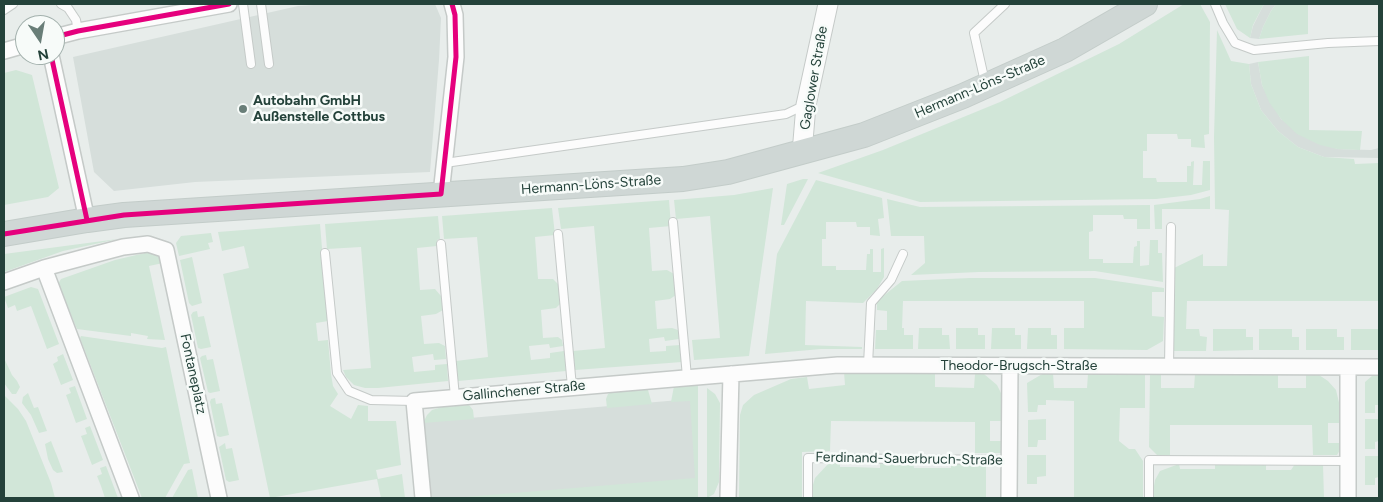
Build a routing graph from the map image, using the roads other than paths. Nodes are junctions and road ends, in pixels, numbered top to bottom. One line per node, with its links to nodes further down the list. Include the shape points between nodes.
1 (14, 4): 11 (lane)
2 (62, 4): 12 (lane, via 76,20)
3 (229, 4): 12 (street)
4 (243, 4): 15 (lane)
5 (261, 4): 16 (lane)
6 (452, 4): 21 (street, via 456,58)
7 (828, 4): 19 (street, Gaglower Straße)
8 (1005, 4): 18 (lane, via 974,33)
9 (1145, 4): 18 (main road, Hermann-Löns-Straße, via 1065,50)
10 (1215, 4): 14 (lane, via 1234,43 1254,50)
11 (4, 10)
12 (78, 30): 13 (street)
13 (65, 34)
14 (1379, 41)
15 (251, 64)
16 (269, 64)
17 (53, 65): 23 (street)
18 (986, 86): 20 (main road, Hermann-Löns-Straße, via 864,135)
19 (806, 105): 20 (street, Gaglower Straße); 21 (lane, via 786,114)
20 (802, 153): 22 (main road, Hermann-Löns-Straße, via 728,172 683,179)
21 (445, 163): 22 (street)
22 (441, 194): 23 (main road, Hermann-Löns-Straße)
23 (87, 220): 26 (main road, Hermann-Löns-Straße)
24 (673, 222): 39 (lane)
25 (1172, 227): 35 (lane)
26 (4, 234)
27 (558, 234): 40 (lane)
28 (441, 244): 41 (lane)
29 (325, 253): 42 (lane, via 337,373 349,391 371,400)
30 (903, 254): 33 (lane, via 891,280 870,303)
31 (44, 268): 32 (street); 45 (street); 46 (street, Fontaneplatz, via 123,247 148,244 166,250)
32 (4, 282)
33 (868, 365): 34 (street, Theodor-Brugsch-Straße); 38 (street, Theodor-Brugsch-Straße)
34 (1010, 366): 35 (street, Theodor-Brugsch-Straße); 43 (street, Ferdinand-Sauerbruch-Straße)
35 (1169, 367): 37 (street, Theodor-Brugsch-Straße)
36 (1379, 367): 37 (street, Theodor-Brugsch-Straße)
37 (1348, 368): 44 (street)
38 (731, 374): 39 (street, Gallinchener Straße); 48 (street)
39 (687, 377): 40 (street, Gallinchener Straße)
40 (572, 387): 41 (street, Gallinchener Straße)
41 (455, 397): 42 (street, Gallinchener Straße)
42 (414, 401): 47 (street)
43 (1010, 460): 49 (lane, Ferdinand-Sauerbruch-Straße, via 808,458); 50 (street, Ferdinand-Sauerbruch-Straße)
44 (1349, 461): 51 (lane, via 1150,460); 52 (street)
45 (131, 498)
46 (219, 498)
47 (423, 498)
48 (728, 498)
49 (808, 498)
50 (1009, 498)
51 (1149, 498)
52 (1348, 498)

